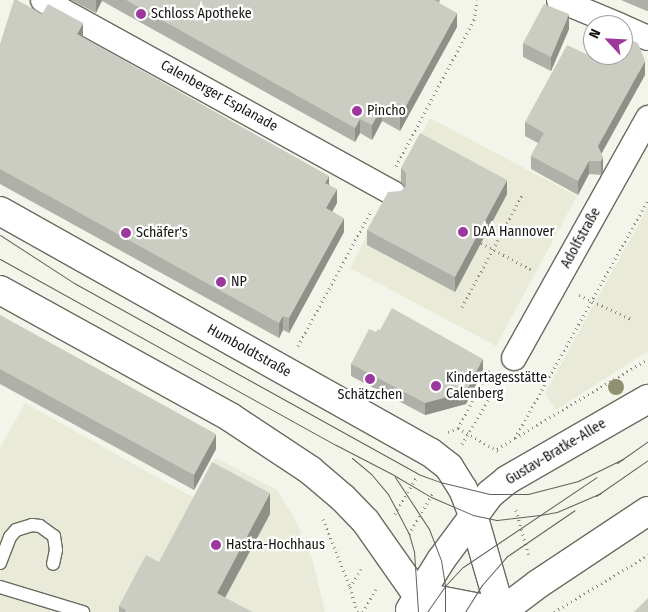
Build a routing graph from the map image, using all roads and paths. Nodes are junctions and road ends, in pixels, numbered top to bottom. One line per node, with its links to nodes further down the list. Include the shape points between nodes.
1 (43, 0): 7 (street, Calenberger Esplanade)
2 (559, 0): 3 (street)
3 (595, 15)
4 (633, 31): 5 (street)
5 (648, 38)
6 (648, 118): 13 (street, Adolfstraße)
7 (394, 194)
8 (522, 194): 12 (path)
9 (648, 200): 15 (path)
10 (0, 211): 25 (street, Humboldtstraße)
11 (481, 243): 12 (path)
12 (493, 249): 13 (path); 16 (path)
13 (556, 283): 15 (path); 18 (street, Adolfstraße)
14 (0, 290): 30 (street, via 230,417 310,470 343,498)
15 (592, 301): 17 (path); 23 (path)
16 (462, 307)
17 (631, 319)
18 (514, 358): 21 (path, via 497,356); 22 (path)
19 (648, 359): 23 (path)
20 (648, 399): 26 (street, Gustav-Bratke-Allee)
21 (458, 428): 22 (path); 25 (path, via 439,436)
22 (468, 434): 24 (path); 25 (path)
23 (515, 438): 24 (path)
24 (498, 449): 26 (path)
25 (439, 460): 28 (street, Humboldtstraße, via 463,489); 30 (path)
26 (507, 480): 28 (street, Gustav-Bratke-Allee, via 490,494); 34 (path)
27 (648, 511): 34 (street)
28 (473, 516): 37 (street, Gustav-Bratke-Allee); 40 (street)
29 (322, 518): 36 (path)
30 (379, 540): 36 (path); 37 (street)
31 (648, 555): 41 (path)
32 (0, 563): 33 (lane, via 10,537 16,530 32,525 40,526 54,536)
33 (53, 564)
34 (538, 584): 40 (street)
35 (0, 587): 38 (lane)
36 (350, 587): 39 (path)
37 (413, 604): 40 (street)
38 (82, 612)
39 (357, 612)
40 (501, 612)
41 (554, 612)

